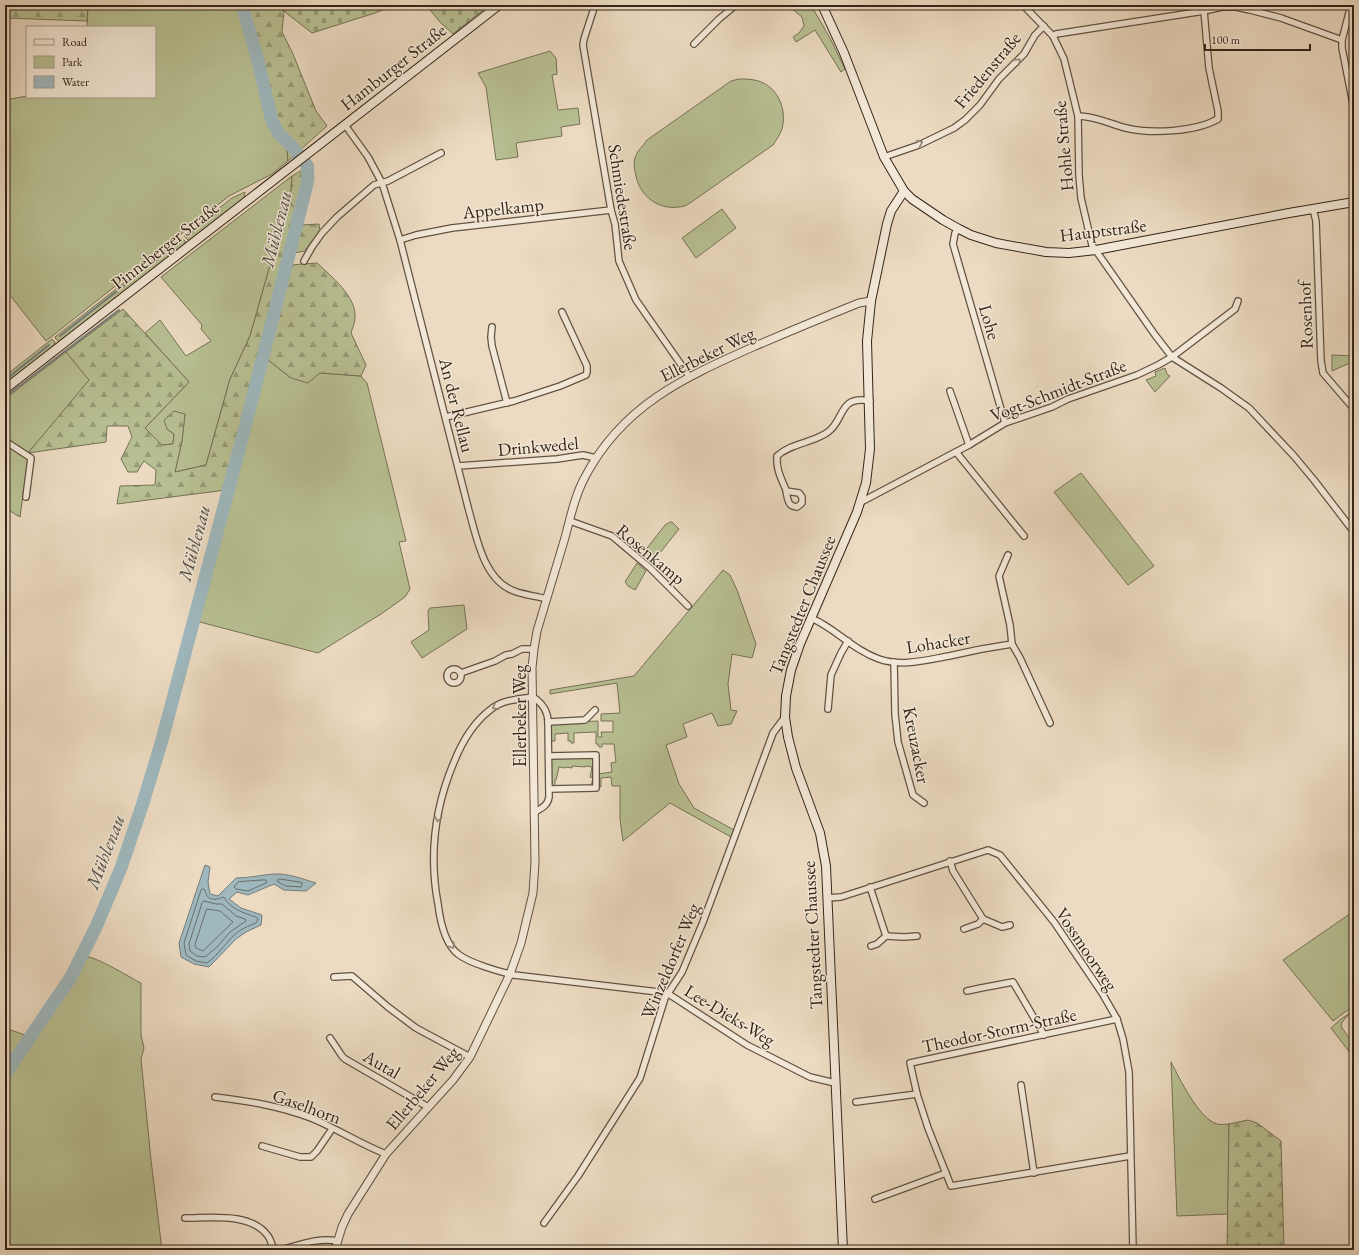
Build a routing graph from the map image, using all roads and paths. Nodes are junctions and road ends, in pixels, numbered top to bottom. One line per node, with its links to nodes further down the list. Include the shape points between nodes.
1 (499, 5): 14 (main road, Hamburger Straße)
2 (595, 5): 21 (street, Schmiedestraße, via 583,45)
3 (736, 5): 11 (street)
4 (822, 5): 16 (main road, Hauptstraße, via 844,53)
5 (1023, 5): 8 (street, Hohle Straße)
6 (1351, 5): 10 (street)
7 (1204, 11): 9 (street); 10 (street, via 1236,7); 13 (street, via 1209,68 1218,118 1200,125 1151,131)
8 (1044, 26): 9 (street, Hohle Straße); 16 (street, Friedenstraße, one-way to 8, via 919,144 954,128 965,120 1024,54 1035,35)
9 (1053, 36): 13 (street, Hohle Straße, via 1064,59)
10 (1342, 40): 12 (street)
11 (694, 44)
12 (1354, 109)
13 (1078, 116): 24 (street, Hohle Straße, via 1081,198 1090,240)
14 (345, 125): 17 (street, An der Rellau, via 368,157); 32 (main road, Pinneberger Straße)
15 (441, 153): 17 (street)
16 (884, 157): 18 (main road, Hauptstraße)
17 (382, 183): 23 (street, An der Rellau); 25 (street, via 374,185 337,217 322,233)
18 (904, 191): 22 (main road, Hauptstraße, via 912,199); 26 (main road, Tangstedter Chaussee, via 891,211 887,224)
19 (1354, 202): 20 (main road, Hauptstraße)
20 (1313, 208): 24 (main road, Hauptstraße); 36 (street, Rosenhof, via 1316,221 1323,373)
21 (611, 210): 23 (street, Appelkamp, via 452,228); 31 (street, Schmiedestraße, via 619,261 636,300)
22 (959, 229): 24 (main road, Hauptstraße, via 996,243 1031,250 1069,253); 38 (street, Lohe, via 955,233 953,244)
23 (400, 240): 37 (street, An der Rellau)
24 (1096, 250): 30 (street, Hohle Straße)
25 (304, 262)
26 (871, 301): 31 (street, Ellerbeker Weg, via 859,303 817,320); 34 (main road, Tangstedter Chaussee, via 868,340)
27 (1238, 302): 30 (street, Vogt-Schmidt-Straße, via 1235,309)
28 (562, 312): 35 (street, via 588,372 560,386)
29 (492, 327): 35 (street, via 490,337)
30 (1172, 357): 38 (street, Vogt-Schmidt-Straße, via 1137,375); 48 (street, Hohle Straße, via 1249,408 1294,456)
31 (689, 376): 42 (street, Ellerbeker Weg, via 634,414 618,429)
32 (5, 389)
33 (950, 391): 40 (street)
34 (870, 401): 44 (street, via 858,400 850,403 842,409 829,432 783,450 777,456 776,464); 46 (main road, Tangstedter Chaussee, via 868,464)
35 (507, 403): 37 (street)
36 (1354, 409)
37 (446, 417): 43 (street, An der Rellau)
38 (1005, 423): 40 (street, Vogt-Schmidt-Straße)
39 (5, 441): 45 (street, via 31,458)
40 (968, 445): 41 (street, Vogt-Schmidt-Straße)
41 (956, 452): 46 (street, Vogt-Schmidt-Straße); 49 (street)
42 (596, 458): 43 (street, Drinkwedel, via 583,455); 47 (street, Ellerbeker Weg, via 584,479)
43 (458, 466): 51 (street, An der Rellau, via 478,541 489,569 498,581 514,592)
44 (786, 491)
45 (26, 497)
46 (861, 502): 53 (main road, Tangstedter Chaussee)
47 (570, 521): 51 (street, Ellerbeker Weg); 52 (street, Rosenkamp, via 612,536 646,564)
48 (1354, 532)
49 (1024, 536)
50 (1008, 555): 55 (street, via 999,576)
51 (547, 599): 56 (street, Ellerbeker Weg)
52 (688, 606)
53 (811, 618): 54 (street, Lohacker, via 828,626); 62 (main road, Tangstedter Chaussee, via 791,670)
54 (848, 641): 57 (street, Lohacker, via 865,653); 60 (street, via 831,675)
55 (1012, 644): 57 (street, Lohacker, via 920,661); 64 (street)
56 (534, 649): 58 (street, via 522,649); 59 (street, Ellerbeker Weg)
57 (894, 662): 67 (street, Kreuzacker, via 898,742 913,795)
58 (461, 673)
59 (533, 698): 63 (street, via 543,705); 68 (street, Ellerbeker Weg); 78 (street, Lee-Dieks-Weg, one-way to 78, via 509,700 498,704 474,726 460,748 450,772 441,800 436,831 435,893 440,921 450,946 471,961)
60 (828, 709)
61 (595, 710): 63 (street, via 585,720)
62 (785, 717): 71 (main road, Tangstedter Chaussee, via 792,753 820,833 826,866); 81 (street, Winzeldorfer Weg, via 773,733 682,972)
63 (548, 722): 65 (street)
64 (1050, 723)
65 (549, 756): 66 (street); 66 (street, via 596,755 596,788)
66 (550, 789): 68 (street, via 548,802)
67 (924, 803)
68 (535, 812): 78 (street, Ellerbeker Weg, via 536,862 533,893 522,940)
69 (950, 862): 70 (street, Vossmoorweg); 72 (street); 82 (street, Vossmoorweg, via 988,850 1000,855 1054,922)
70 (870, 887): 71 (street, Vossmoorweg, via 841,897); 75 (street)
71 (827, 898): 86 (main road, Tangstedter Chaussee)
72 (983, 920): 73 (street, via 1002,927); 74 (street)
73 (1010, 925)
74 (964, 929)
75 (886, 936): 76 (street); 77 (street)
76 (917, 936)
77 (872, 946)
78 (510, 974): 81 (street, Lee-Dieks-Weg); 85 (street, Ellerbeker Weg)
79 (334, 977): 85 (street, via 352,976 416,1028)
80 (967, 992): 83 (street, via 1013,982)
81 (667, 993): 86 (street, Lee-Dieks-Weg, via 747,1045 810,1077); 100 (street, Winzeldorfer Weg, via 640,1078 578,1176)
82 (1117, 1019): 83 (street, Theodor-Storm-Straße); 95 (street, Vossmoorweg, via 1129,1072)
83 (1044, 1035): 88 (street, Theodor-Storm-Straße, via 910,1063)
84 (330, 1038): 91 (street, Autal, via 346,1059)
85 (470, 1057): 91 (street, Ellerbeker Weg)
86 (835, 1083): 105 (main road, Tangstedter Chaussee)
87 (1021, 1085): 97 (street)
88 (917, 1094): 90 (street); 96 (street, Theodor-Storm-Straße)
89 (215, 1097): 92 (street, Gaselhorn, via 291,1111)
90 (856, 1102)
91 (428, 1107): 94 (street, Ellerbeker Weg)
92 (332, 1129): 93 (street, via 311,1157 300,1157); 94 (street, Gaselhorn)
93 (262, 1146)
94 (386, 1154): 101 (street, Ellerbeker Weg, via 348,1214)
95 (1130, 1156): 97 (street, Theodor-Storm-Straße); 106 (street, Vossmoorweg)
96 (946, 1173): 97 (street, Theodor-Storm-Straße, via 951,1186); 98 (street)
97 (1034, 1173)
98 (875, 1199)
99 (185, 1218): 102 (street, via 241,1219 267,1235)
100 (544, 1223)
101 (338, 1241): 103 (street, via 316,1240); 104 (street, Ellerbeker Weg)
102 (274, 1250)
103 (281, 1250)
104 (335, 1250)
105 (843, 1250)
106 (1133, 1250)

